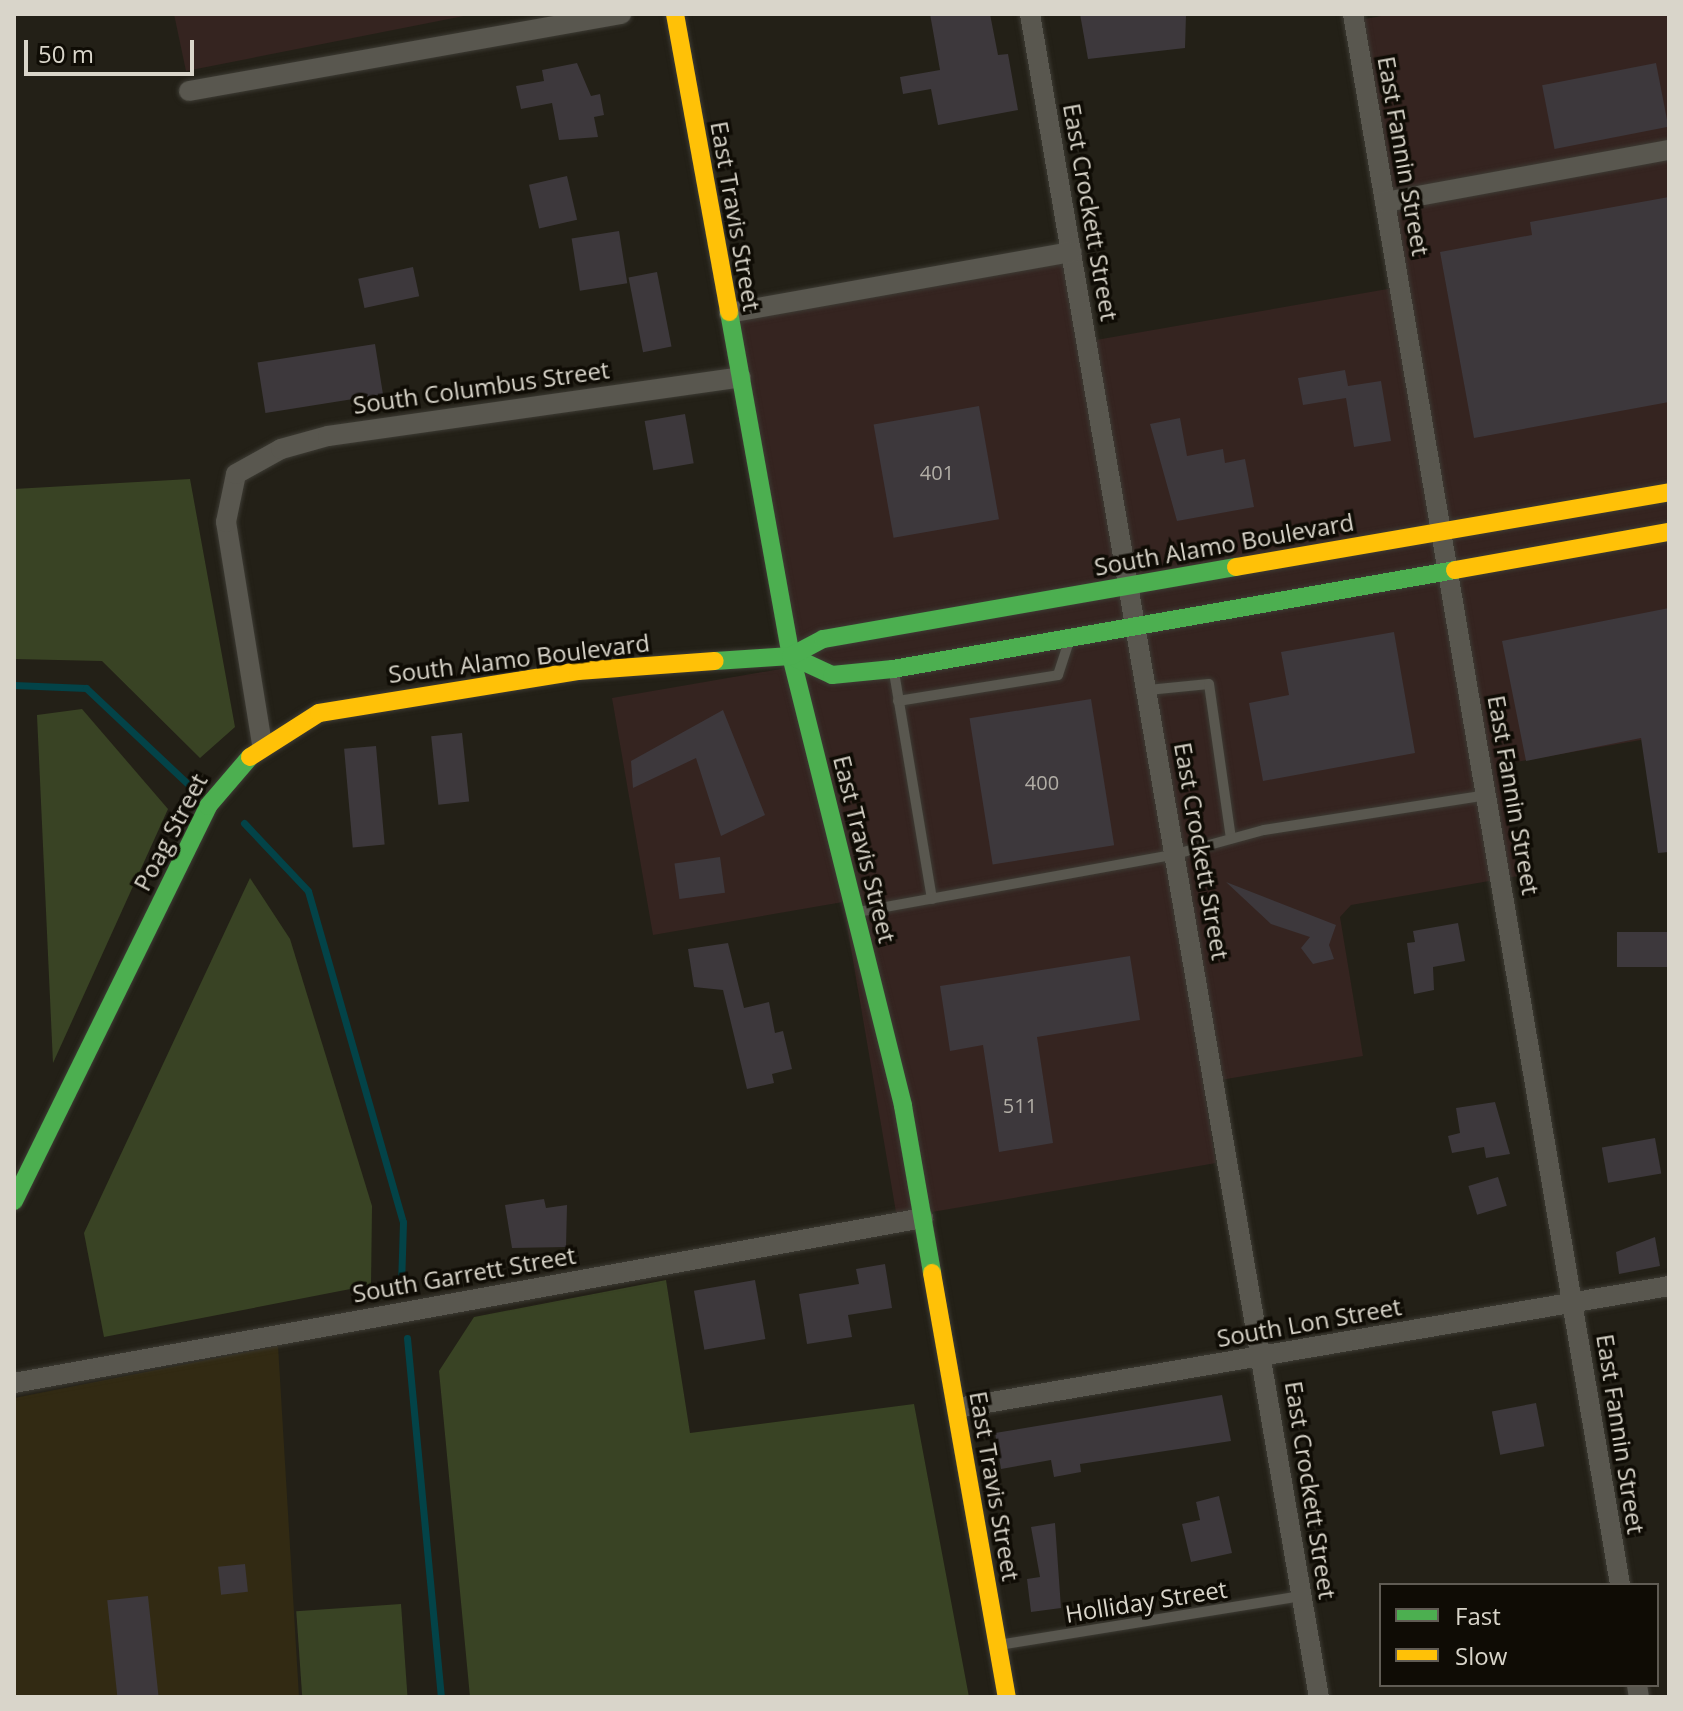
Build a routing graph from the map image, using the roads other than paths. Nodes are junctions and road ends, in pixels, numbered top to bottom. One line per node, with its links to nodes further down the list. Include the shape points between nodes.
1 (621, 14): 5 (street)
2 (675, 14): 9 (street, East Travis Street)
3 (1030, 14): 8 (street, East Crockett Street)
4 (1353, 14): 7 (street, East Fannin Street)
5 (189, 91)
6 (1669, 150): 7 (street)
7 (1385, 202): 12 (street, East Fannin Street)
8 (1072, 252): 9 (street); 15 (street, East Crockett Street)
9 (729, 313): 10 (street, East Travis Street)
10 (741, 377): 18 (street, East Travis Street); 22 (street, South Columbus Street, via 328,436 281,449 236,474 226,522)
11 (1669, 492): 12 (street, South Alamo Boulevard)
12 (1443, 531): 14 (street, East Fannin Street); 15 (street, South Alamo Boulevard)
13 (1669, 532): 14 (street, South Alamo Boulevard)
14 (1450, 571): 16 (street, South Alamo Boulevard); 23 (street, East Fannin Street)
15 (1129, 584): 16 (street, East Crockett Street); 18 (street, South Alamo Boulevard, via 823,639)
16 (1136, 626): 17 (street, South Alamo Boulevard); 20 (street, East Crockett Street)
17 (1069, 638): 19 (street, South Alamo Boulevard); 21 (lane, via 1058,675)
18 (791, 656): 19 (street, South Alamo Boulevard, via 832,675); 22 (street, South Alamo Boulevard, via 578,671 358,704 319,713); 27 (street, East Travis Street)
19 (893, 669): 21 (lane)
20 (1148, 690): 24 (lane, via 1209,684); 25 (street, East Crockett Street)
21 (898, 701): 26 (lane)
22 (262, 744): 28 (street, Poag Street, via 208,806)
23 (1488, 795): 24 (lane); 31 (street, East Fannin Street)
24 (1231, 838): 25 (lane)
25 (1176, 854): 26 (lane); 32 (street, East Crockett Street)
26 (932, 899): 27 (lane)
27 (856, 913): 29 (street, East Travis Street)
28 (14, 1201)
29 (923, 1218): 33 (street, South Garrett Street); 34 (street, East Travis Street)
30 (1669, 1286): 31 (street, South Lon Street)
31 (1573, 1303): 32 (street, South Lon Street); 35 (street, East Fannin Street)
32 (1263, 1356): 34 (street, South Lon Street); 36 (street, East Crockett Street)
33 (14, 1383)
34 (957, 1408): 37 (street, East Travis Street)
35 (1620, 1583)
36 (1301, 1596): 37 (lane, Holliday Street); 39 (street, East Crockett Street)
37 (998, 1645): 38 (street, East Travis Street)
38 (1007, 1697)
39 (1319, 1697)

